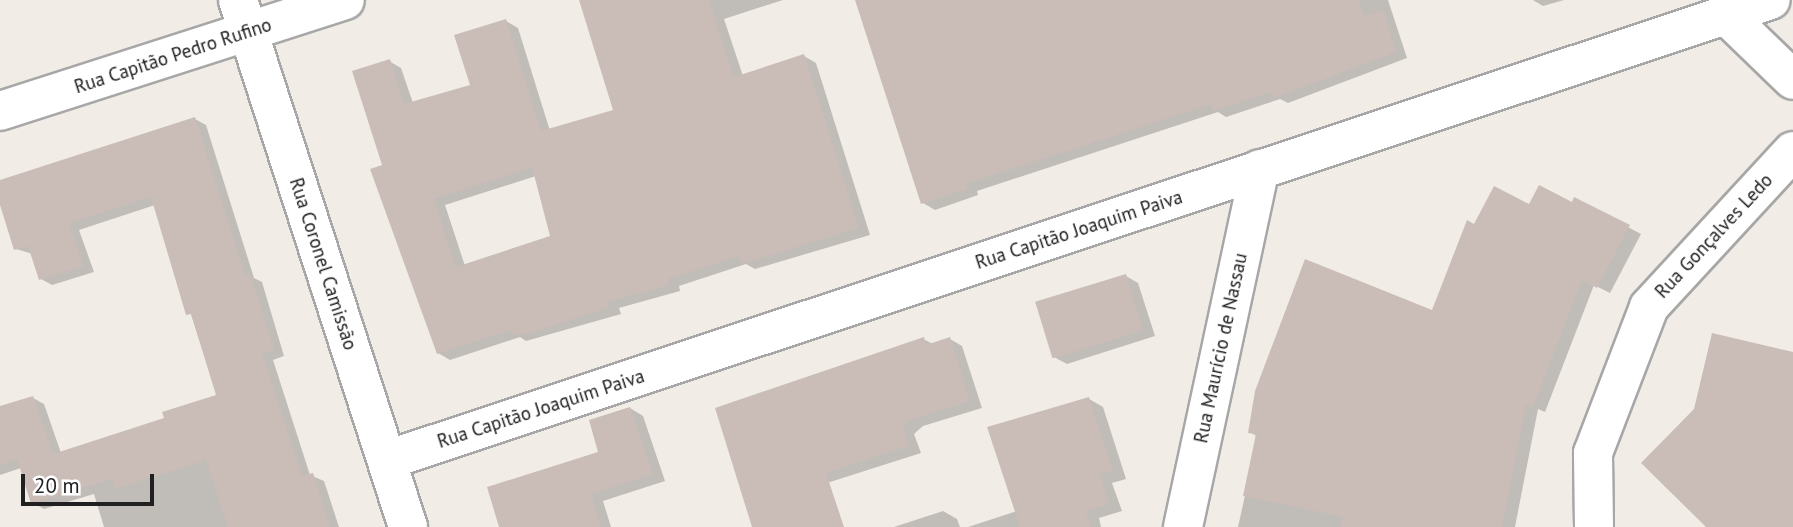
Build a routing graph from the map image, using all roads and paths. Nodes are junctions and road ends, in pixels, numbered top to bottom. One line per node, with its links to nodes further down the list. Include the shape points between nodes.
1 (345, 0): 4 (street, Rua Capitão Pedro Rufino)
2 (1771, 0): 3 (street, Rua Capitão Joaquim Paiva)
3 (1726, 15): 5 (street); 8 (street, Rua Capitão Joaquim Paiva)
4 (243, 16): 6 (street, Rua Capitão Pedro Rufino); 9 (street, Rua Coronel Camissão)
5 (1793, 80)
6 (0, 111)
7 (1793, 151): 12 (street, Rua Gonçalves Ledo, via 1650,307 1593,453)
8 (1260, 169): 9 (street, Rua Capitão Joaquim Paiva); 11 (street, Rua Maurício de Nassau)
9 (387, 460): 10 (street, Rua Coronel Camissão)
10 (408, 527)
11 (1183, 527)
12 (1594, 527)

